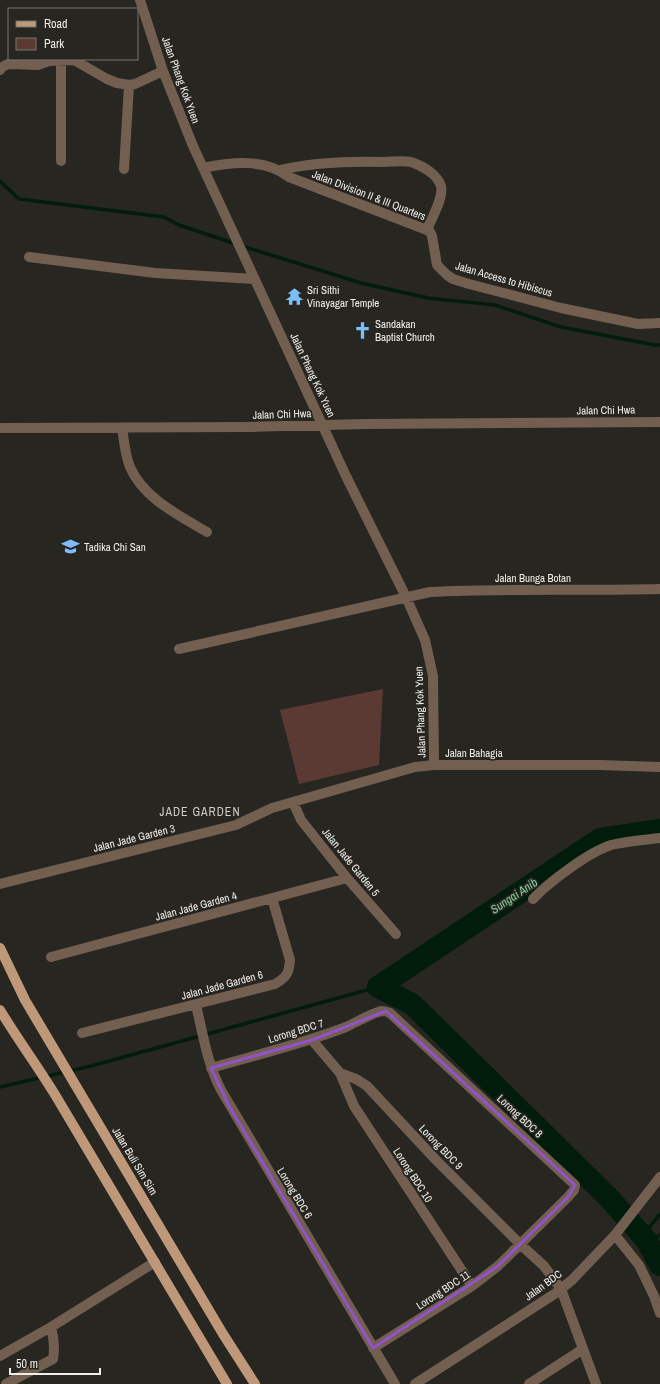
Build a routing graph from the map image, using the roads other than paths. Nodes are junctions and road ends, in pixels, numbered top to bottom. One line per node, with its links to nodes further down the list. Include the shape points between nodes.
1 (140, 0): 4 (street, Jalan Phang Kok Yuen)
2 (60, 60): 3 (street, via 38,64 8,64); 5 (street, via 74,60 107,79); 6 (street)
3 (0, 70)
4 (163, 71): 5 (street); 7 (street, Jalan Phang Kok Yuen)
5 (129, 85): 8 (street)
6 (61, 161)
7 (203, 168): 9 (street, Jalan Division II & III Quarters, via 226,163 245,163); 12 (street, Jalan Phang Kok Yuen)
8 (124, 169)
9 (280, 170): 10 (street, Jalan Division II & III Quarters, via 289,177); 10 (street, Jalan Division II & III Quarters, via 345,161 410,162 418,165 436,176 441,187 440,199)
10 (427, 230): 13 (street, Jalan Access to Hibiscus, via 432,236 437,265 453,278 561,308 638,324)
11 (29, 257): 12 (street, via 155,273)
12 (255, 279): 15 (street, Jalan Phang Kok Yuen)
13 (660, 323)
14 (660, 422): 15 (street, Jalan Chi Hwa)
15 (323, 425): 17 (street, Jalan Chi Hwa); 20 (street, Jalan Phang Kok Yuen)
16 (0, 428): 17 (street, Jalan Chi Hwa)
17 (122, 428): 18 (street, via 129,466 142,487 179,516)
18 (207, 532)
19 (660, 589): 20 (street, Jalan Bunga Botan, via 467,590 430,592)
20 (406, 597): 21 (street, Jalan Bunga Botan); 22 (street, Jalan Phang Kok Yuen, via 425,640 432,666)
21 (179, 649)
22 (434, 765): 23 (street, Jalan Bahagia); 24 (street, Jalan Bahagia, via 415,767)
23 (660, 767)
24 (293, 802): 26 (street, Jalan Jade Garden 5, via 301,820); 27 (street, Jalan Jade Garden 3, via 272,808 236,825)
25 (660, 838): 29 (street, via 621,843 602,849 544,888)
26 (347, 878): 28 (street, Jalan Jade Garden 4); 30 (street, Jalan Jade Garden 5)
27 (0, 884)
28 (272, 898): 32 (street, Jalan Jade Garden 4); 33 (street, Jalan Jade Garden 6, via 290,960 289,970 284,979 275,984)
29 (534, 899)
30 (396, 934)
31 (0, 948): 51 (main road, Jalan Buli Sim Sim, via 25,1000)
32 (51, 957)
33 (196, 1004): 36 (street, Jalan Jade Garden 6); 38 (street, Lorong BDC 6)
34 (0, 1010): 43 (main road, via 37,1065)
35 (386, 1011): 37 (street, Lorong BDC 7); 42 (street, Lorong BDC 8, via 575,1185 568,1197)
36 (82, 1033)
37 (312, 1040): 38 (street, Lorong BDC 7); 39 (street)
38 (211, 1068): 48 (street, Lorong BDC 6, via 229,1106)
39 (340, 1073): 42 (street, Lorong BDC 9, via 368,1086 436,1160); 44 (street, Lorong BDC 10, via 354,1106)
40 (660, 1177): 41 (street, Jalan BDC)
41 (615, 1235): 45 (street, Jalan BDC); 46 (street, via 639,1265)
42 (520, 1244): 44 (street, Lorong BDC 11, via 498,1266); 45 (street, Lorong BDC 9, via 544,1266)
43 (155, 1262): 47 (street); 53 (main road)
44 (472, 1286): 48 (street, Lorong BDC 11)
45 (561, 1289): 49 (street, Lorong BDC 9); 57 (street, Jalan BDC)
46 (660, 1313)
47 (51, 1327): 50 (street); 52 (street, via 54,1341 53,1359)
48 (373, 1348): 56 (street, Lorong BDC 6)
49 (583, 1349): 58 (street); 59 (street, Lorong BDC 9)
50 (0, 1356)
51 (240, 1360): 54 (main road, Jalan Buli Sim Sim); 55 (main road)
52 (6, 1384)
53 (227, 1384)
54 (255, 1384)
55 (261, 1384)
56 (395, 1384)
57 (415, 1384)
58 (529, 1384)
59 (596, 1384)

